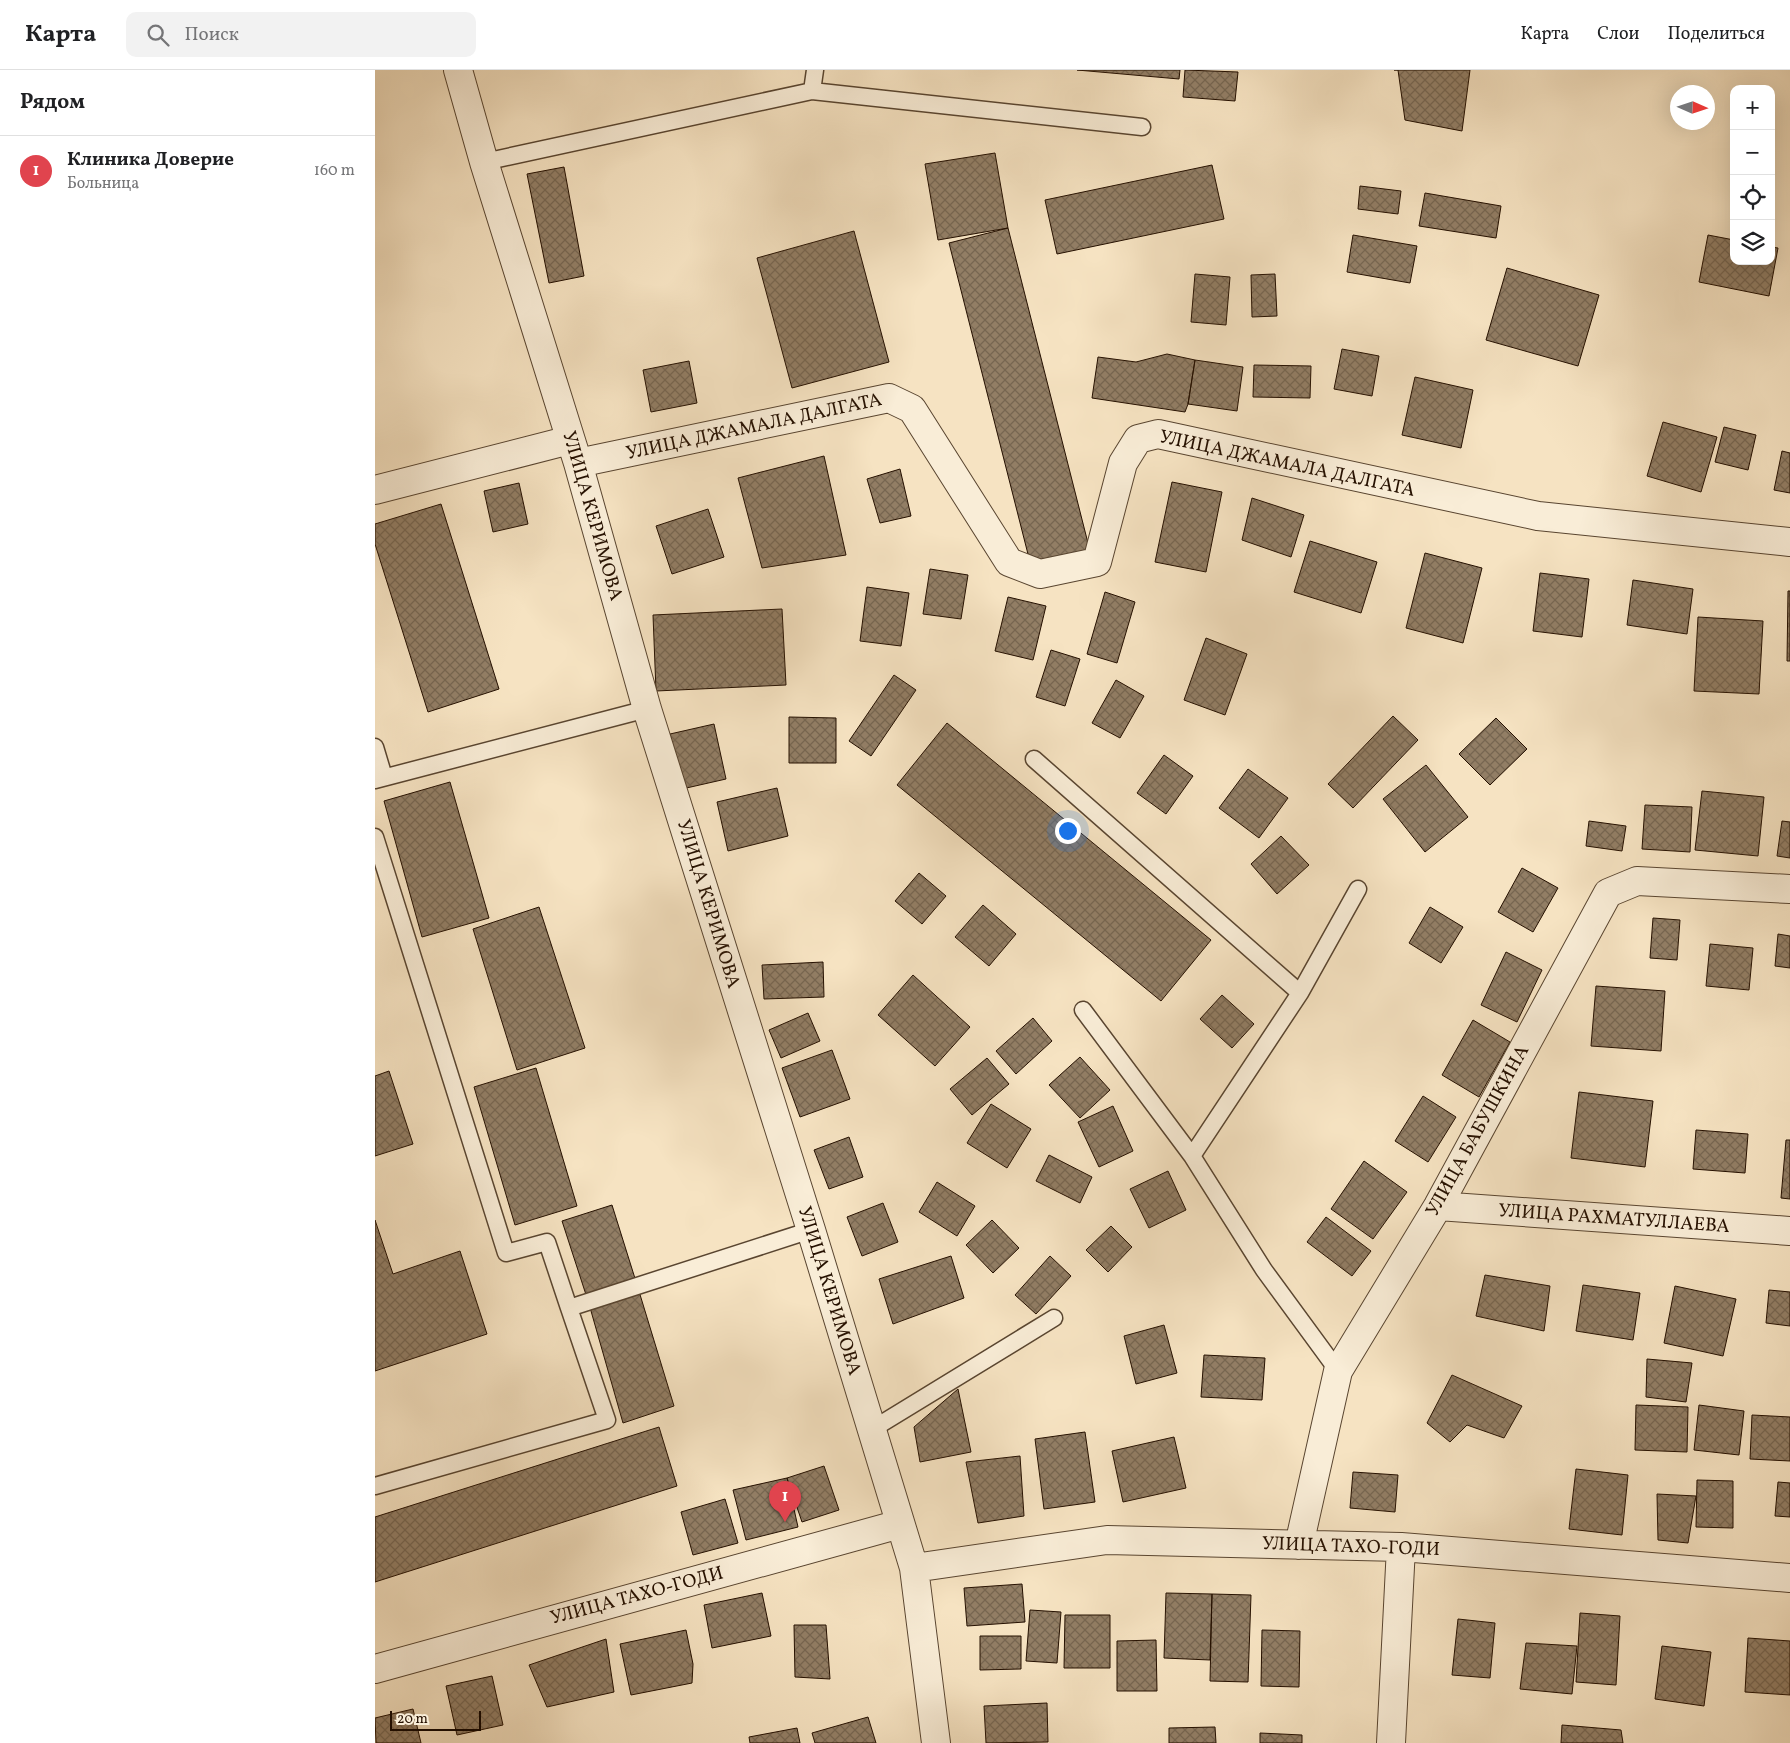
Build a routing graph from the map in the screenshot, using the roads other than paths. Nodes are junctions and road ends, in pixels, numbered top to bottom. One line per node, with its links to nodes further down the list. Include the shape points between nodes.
1 (458, 70): 5 (street, УЛИЦА КЕРИМОВА)
2 (815, 70): 3 (lane)
3 (812, 92): 4 (lane); 5 (lane)
4 (1142, 127)
5 (483, 162): 6 (street, УЛИЦА КЕРИМОВА)
6 (574, 452): 7 (street); 8 (street, УЛИЦА ДЖАМАЛА ДАЛГАТА, via 889,398 912,409 1009,562 1040,574 1097,562 1123,463 1138,439 1158,434 1538,516); 9 (street, УЛИЦА КЕРИМОВА)
7 (375, 490)
8 (1790, 542)
9 (647, 709): 12 (lane); 20 (street, УЛИЦА КЕРИМОВА)
10 (375, 747): 12 (lane)
11 (1034, 759): 16 (lane)
12 (379, 779)
13 (375, 837): 22 (lane, via 506,1253 547,1242)
14 (1358, 889): 16 (lane)
15 (1790, 890): 19 (street, УЛИЦА БАБУШКИНА, via 1637,881 1608,894)
16 (1300, 993): 18 (lane)
17 (1083, 1010): 18 (lane)
18 (1192, 1156): 24 (lane, via 1264,1270)
19 (1438, 1206): 21 (street, УЛИЦА РАХМАТУЛЛАЕВА); 24 (street, УЛИЦА БАБУШКИНА)
20 (811, 1230): 22 (lane); 25 (street, УЛИЦА КЕРИМОВА)
21 (1790, 1231)
22 (569, 1308): 26 (lane, via 607,1420)
23 (1054, 1318): 25 (lane)
24 (1338, 1372): 28 (street, УЛИЦА БАБУШКИНА)
25 (871, 1430): 27 (street, УЛИЦА КЕРИМОВА)
26 (375, 1486)
27 (900, 1524): 30 (street, УЛИЦА КЕРИМОВА); 32 (street, УЛИЦА ТАХО-ГОДИ)
28 (1299, 1545): 29 (street, УЛИЦА ТАХО-ГОДИ); 30 (street, УЛИЦА ТАХО-ГОДИ, via 1107,1540)
29 (1401, 1547): 31 (street, УЛИЦА ТАХО-ГОДИ); 34 (street)
30 (913, 1568): 33 (street, УЛИЦА КЕРИМОВА)
31 (1790, 1578)
32 (375, 1668)
33 (936, 1743)
34 (1391, 1743)

